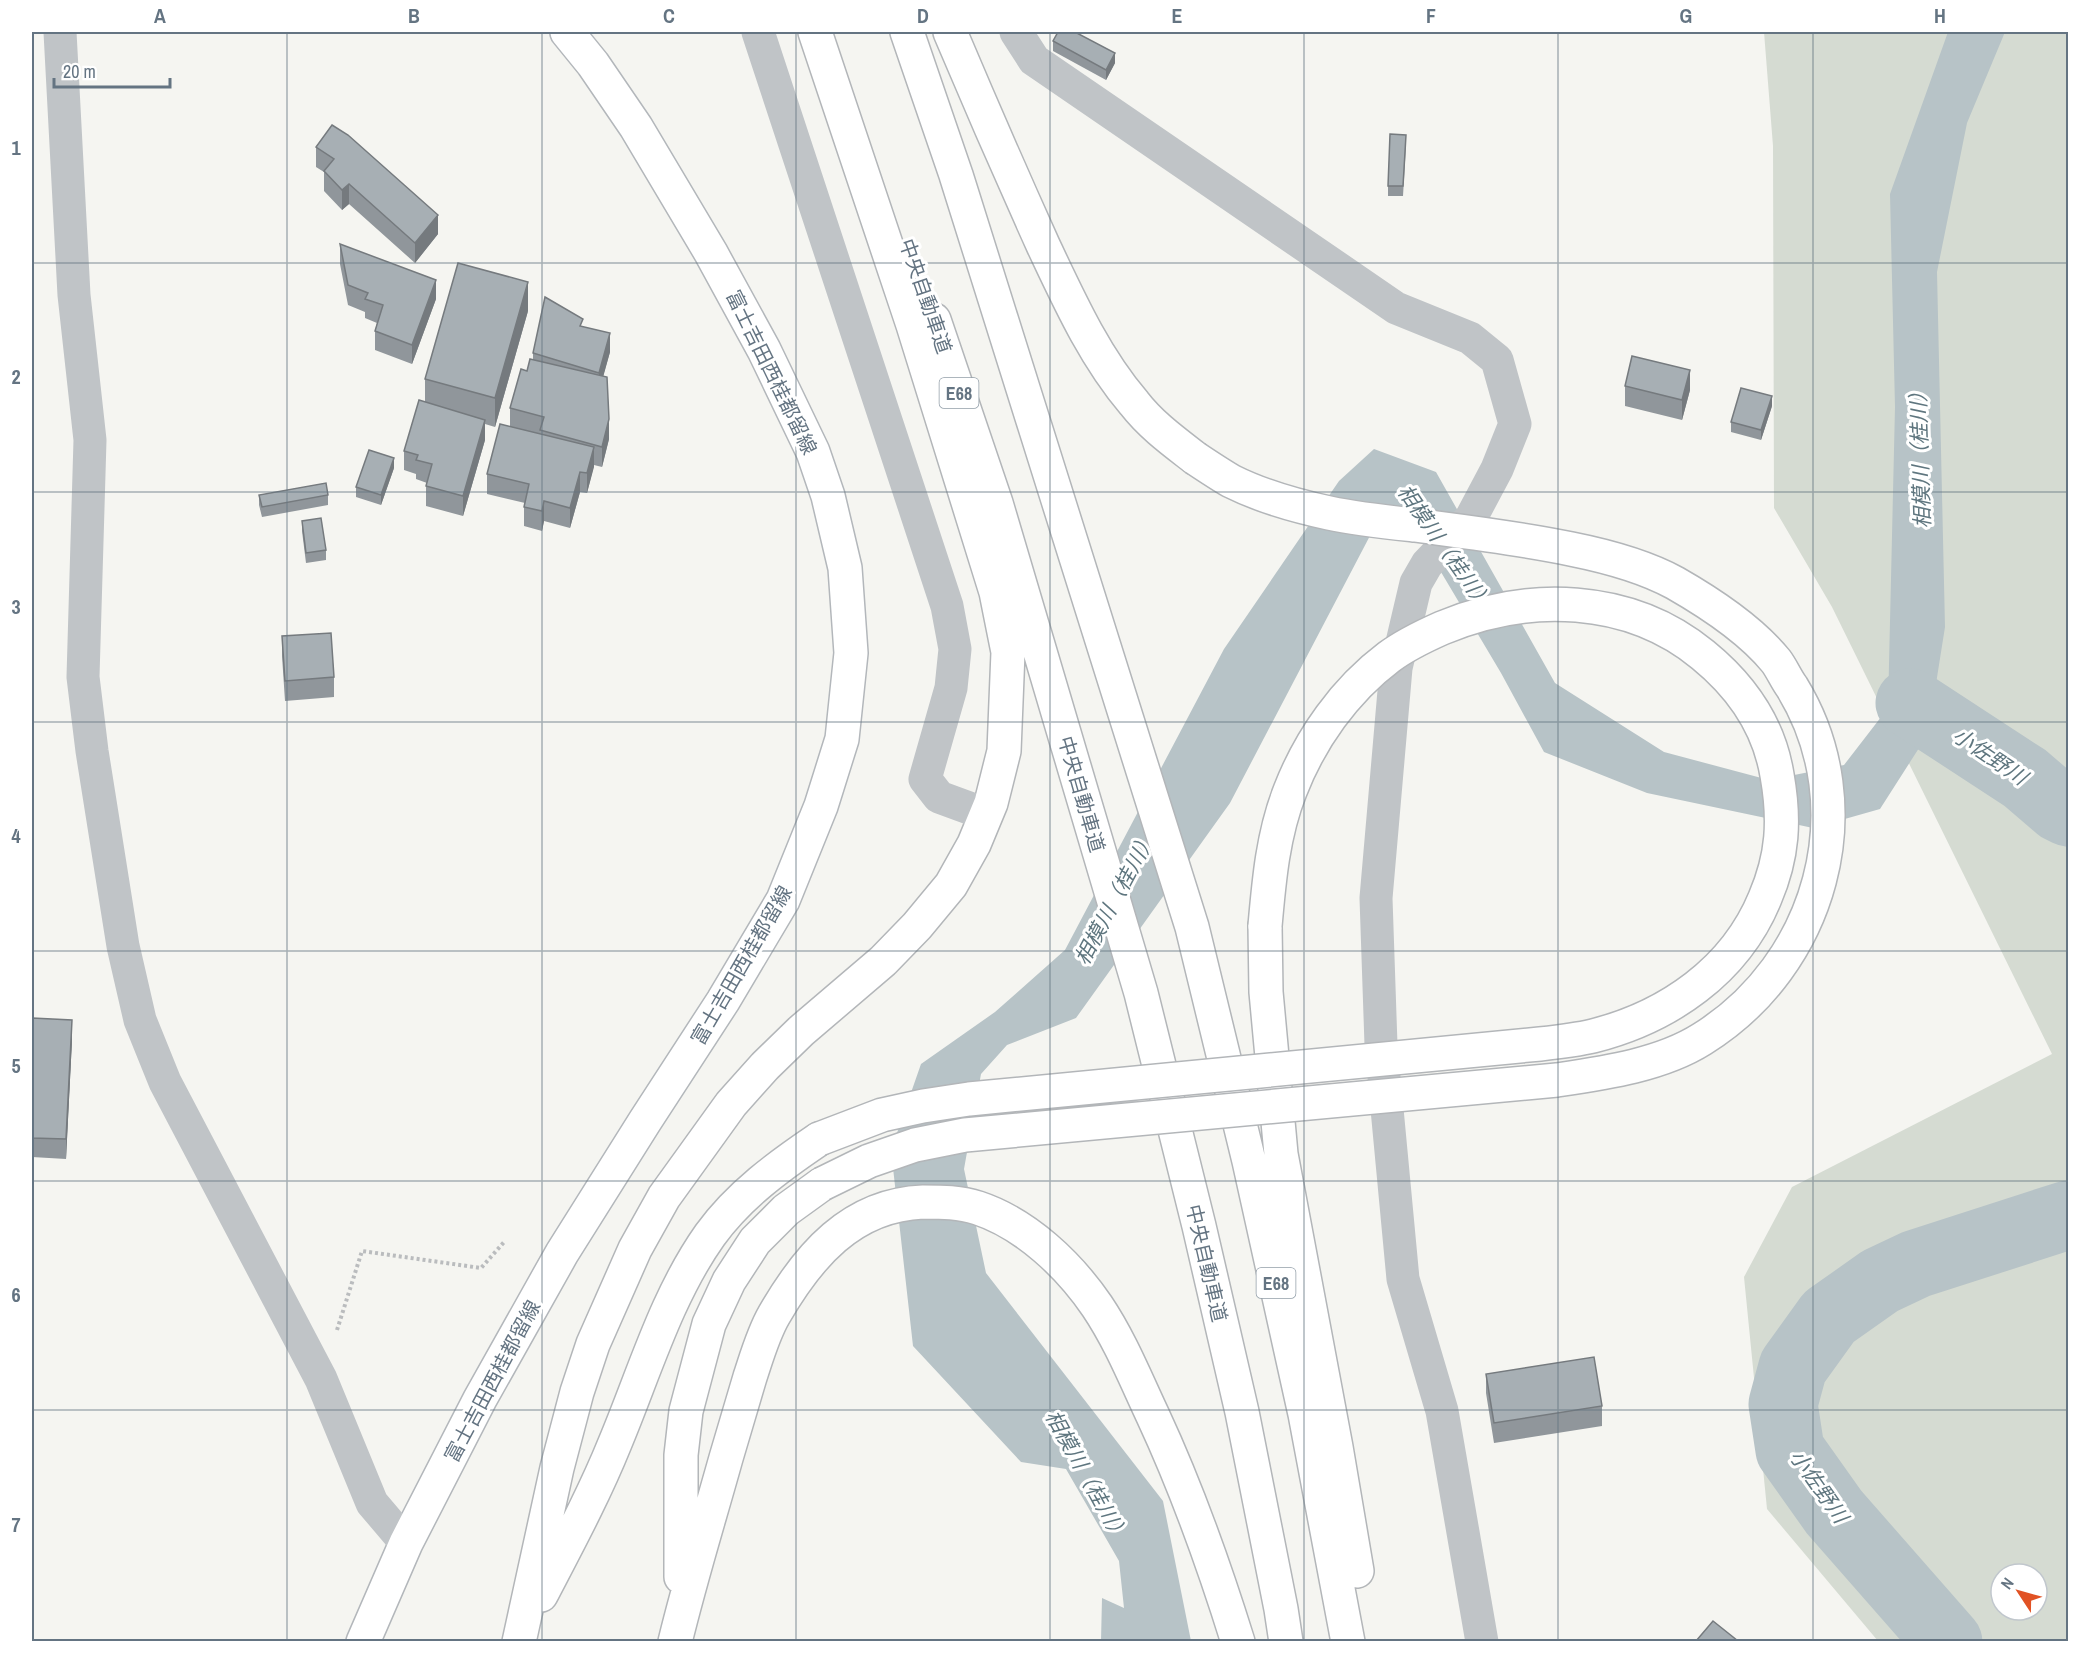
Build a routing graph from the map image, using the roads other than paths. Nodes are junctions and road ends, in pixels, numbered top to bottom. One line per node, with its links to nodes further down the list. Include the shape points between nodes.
1 (60, 32): 10 (street, via 74,295 90,440 83,677 123,946 140,1020 165,1082 321,1379 372,1503)
2 (567, 32): 10 (main road, 富士吉田西桂都留線, via 648,146 711,253 813,452 845,568 851,653 842,740 821,806 783,900 562,1253 480,1399)
3 (758, 32): 9 (street, via 947,606 955,649 951,688 925,778 939,797)
4 (815, 32): 12 (main road, via 913,325 996,592 1008,652 1004,750 991,803 951,885 883,961 801,1031 731,1104 664,1197 641,1239 613,1294 577,1392)
5 (837, 32): 15 (main road, 中央自動車道 / E68, via 996,503 1141,993 1242,1412)
6 (907, 32): 16 (main road, E68, via 956,175 1192,927 1250,1161)
7 (950, 32): 11 (main road, bridge, via 1076,314 1103,363 1134,404 1162,432 1232,482 1281,501 1331,514 1514,538 1592,553 1673,582 1711,605 1776,661 1816,738 1826,778 1829,824 1822,874 1807,920 1781,965 1743,1008 1702,1040 1656,1060 1557,1080 965,1135 915,1145 869,1161 822,1184 786,1210 755,1241 729,1281 709,1324 686,1411 681,1455)
8 (1016, 32): 18 (street, via 1034,60 1396,308 1470,338 1497,360 1515,424 1471,518 1426,564 1416,583 1396,668 1376,898 1381,1045 1403,1279 1442,1411)
9 (969, 808)
10 (406, 1543): 13 (main road, 富士吉田西桂都留線)
11 (678, 1630): 14 (main road, via 759,1348 791,1287 834,1237 861,1217 891,1206 951,1202 977,1207 1026,1233 1071,1272 1098,1307 1170,1453 1213,1561)
12 (520, 1638): 17 (main road, bridge, via 602,1476 664,1321 710,1235 742,1198 776,1168 819,1139 882,1115 934,1104 993,1097 1540,1044 1594,1036 1677,1002 1709,979 1736,950 1757,917 1774,877 1782,839 1775,761 1763,726 1743,694 1718,668 1660,627 1601,608 1533,604 1496,610 1458,621 1389,656 1357,685 1307,753 1278,828 1265,926 1266,992 1281,1154)
13 (363, 1641)
14 (1238, 1641)
15 (1286, 1641)
16 (1348, 1641)
17 (1368, 1641)
18 (1482, 1641)

